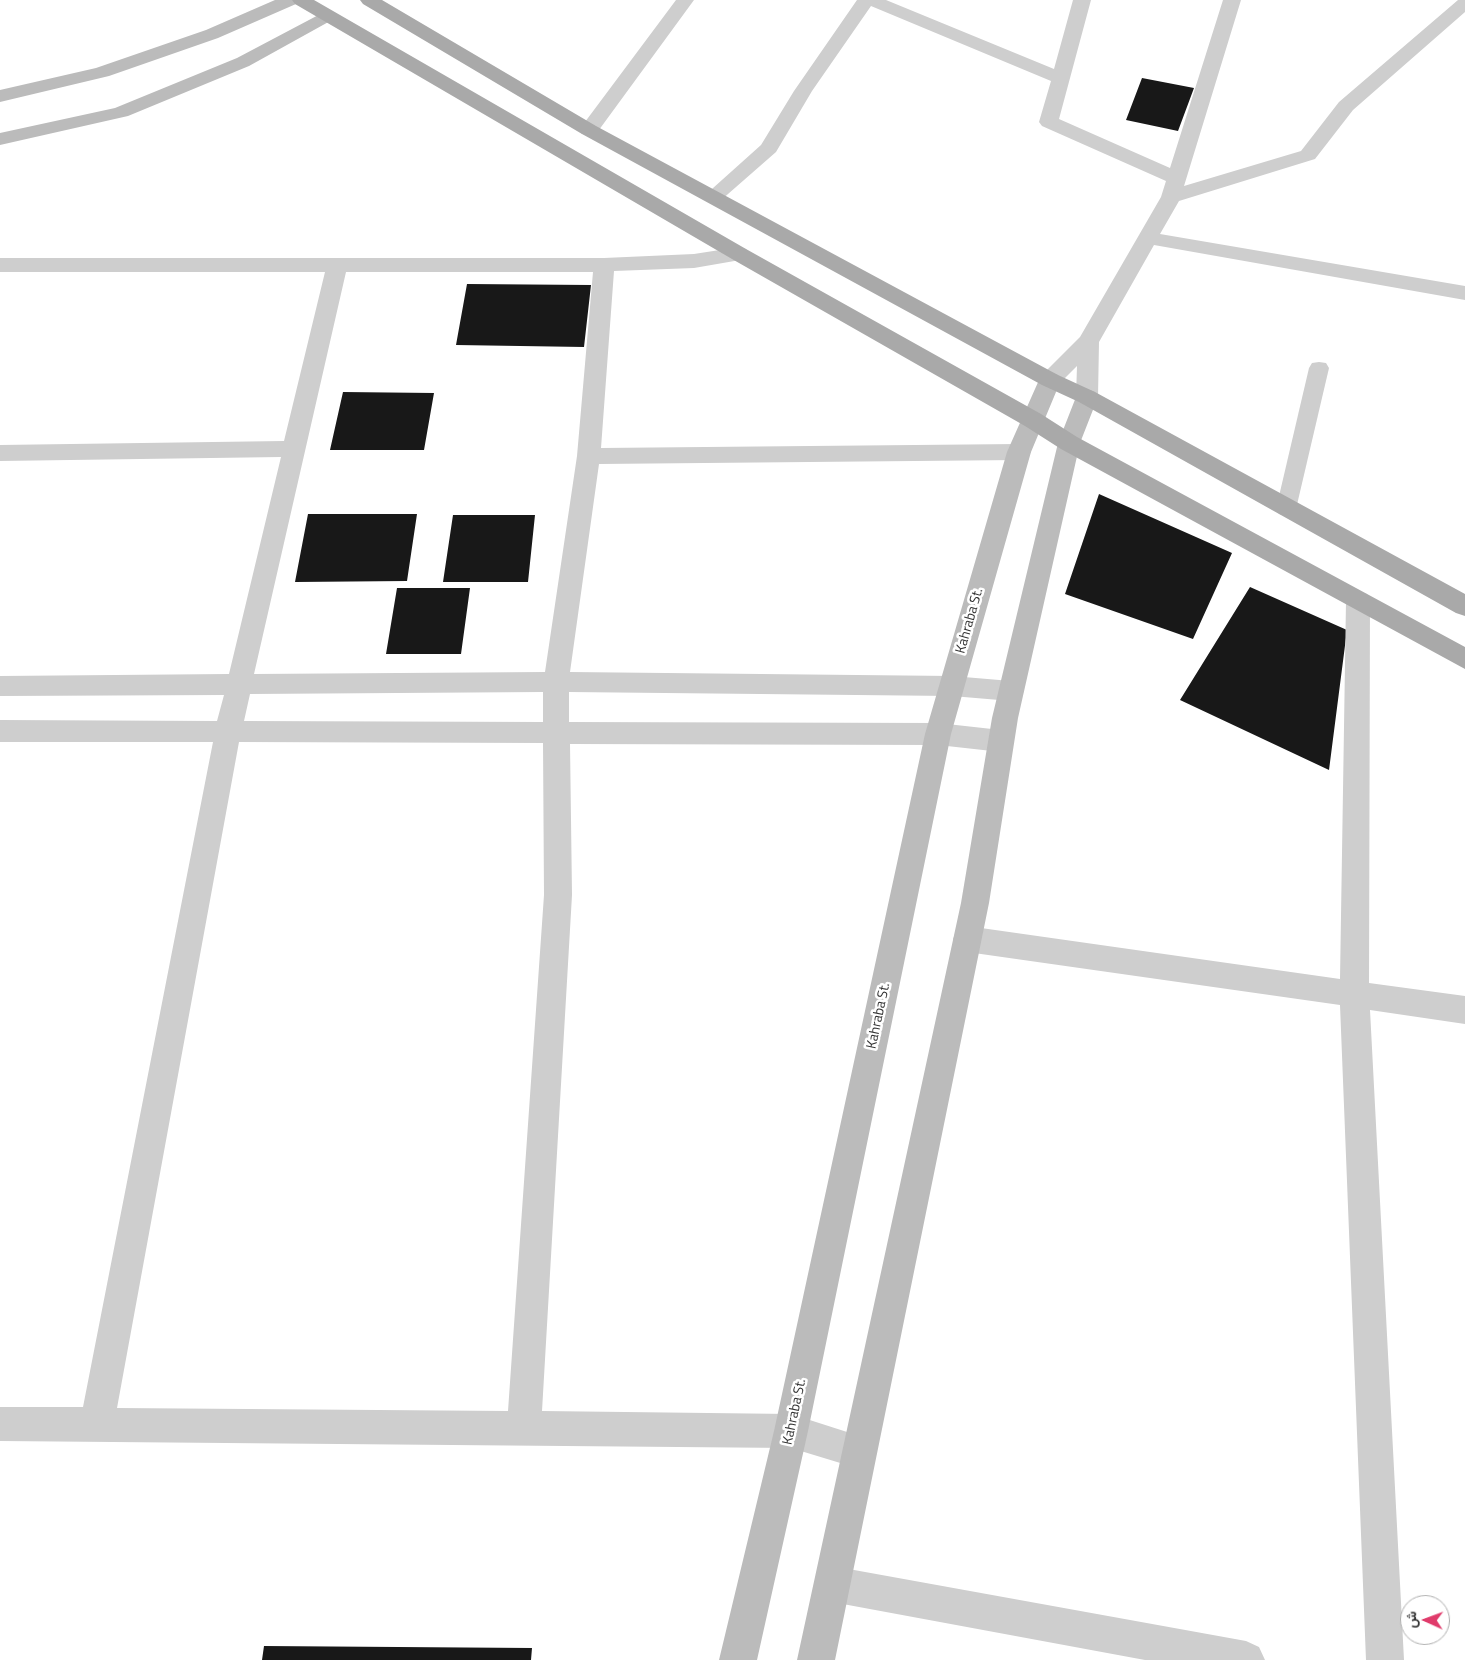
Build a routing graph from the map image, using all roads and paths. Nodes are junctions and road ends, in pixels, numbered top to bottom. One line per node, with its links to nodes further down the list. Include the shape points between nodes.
1 (290, 0): 13 (main road, via 212,34 102,72)
2 (301, 0): 11 (main road)
3 (369, 0): 14 (main road)
4 (685, 0): 14 (street)
5 (866, 0): 17 (street, via 803,90 769,148)
6 (870, 0): 12 (street)
7 (1082, 0): 12 (street)
8 (1232, 0): 16 (street)
9 (1465, 3): 18 (street, via 1346,106 1308,154)
10 (346, 4): 11 (main road)
11 (326, 16): 15 (main road, via 243,62 121,112); 20 (main road)
12 (1060, 78): 16 (street, via 1049,122)
13 (0, 96)
14 (590, 130): 17 (main road)
15 (0, 139)
16 (1177, 178): 18 (street)
17 (713, 197): 27 (main road)
18 (1171, 197): 19 (street)
19 (1149, 238): 24 (street); 25 (street)
20 (739, 254): 23 (street, via 694,261); 29 (main road)
21 (0, 265): 22 (street)
22 (337, 265): 23 (street); 31 (street)
23 (604, 265): 34 (street)
24 (1465, 293)
25 (1088, 342): 27 (street); 28 (street)
26 (1319, 368): 35 (lane)
27 (1050, 380): 28 (main road); 29 (main road, Kahraba St.)
28 (1087, 397): 30 (main road); 35 (main road)
29 (1033, 420): 30 (main road); 32 (main road, Kahraba St.)
30 (1068, 443): 36 (main road); 43 (main road)
31 (294, 449): 33 (street); 40 (street)
32 (1019, 452): 34 (street); 42 (main road, Kahraba St.)
33 (0, 453)
34 (589, 456): 39 (street)
35 (1286, 509): 37 (main road)
36 (1358, 601): 38 (main road); 50 (street)
37 (1465, 606)
38 (1465, 659)
39 (556, 682): 40 (street); 42 (street); 46 (street)
40 (239, 685): 41 (street); 45 (street)
41 (0, 686)
42 (952, 686): 43 (street); 47 (main road, Kahraba St.)
43 (1011, 691): 48 (main road)
44 (0, 731): 45 (street)
45 (228, 732): 46 (street); 53 (street)
46 (554, 734): 47 (street); 54 (street, via 558,894)
47 (938, 734): 48 (street); 55 (main road, Kahraba St.)
48 (1001, 742): 49 (main road)
49 (967, 939): 50 (street); 56 (main road)
50 (1354, 994): 51 (street); 61 (street)
51 (1465, 1010)
52 (0, 1424): 53 (street)
53 (97, 1425): 54 (street)
54 (524, 1429): 55 (street)
55 (792, 1431): 56 (street); 58 (main road, Kahraba St.)
56 (860, 1452): 57 (main road)
57 (832, 1584): 59 (main road); 60 (street)
58 (738, 1660)
59 (816, 1660)
60 (1246, 1660)
61 (1385, 1660)

